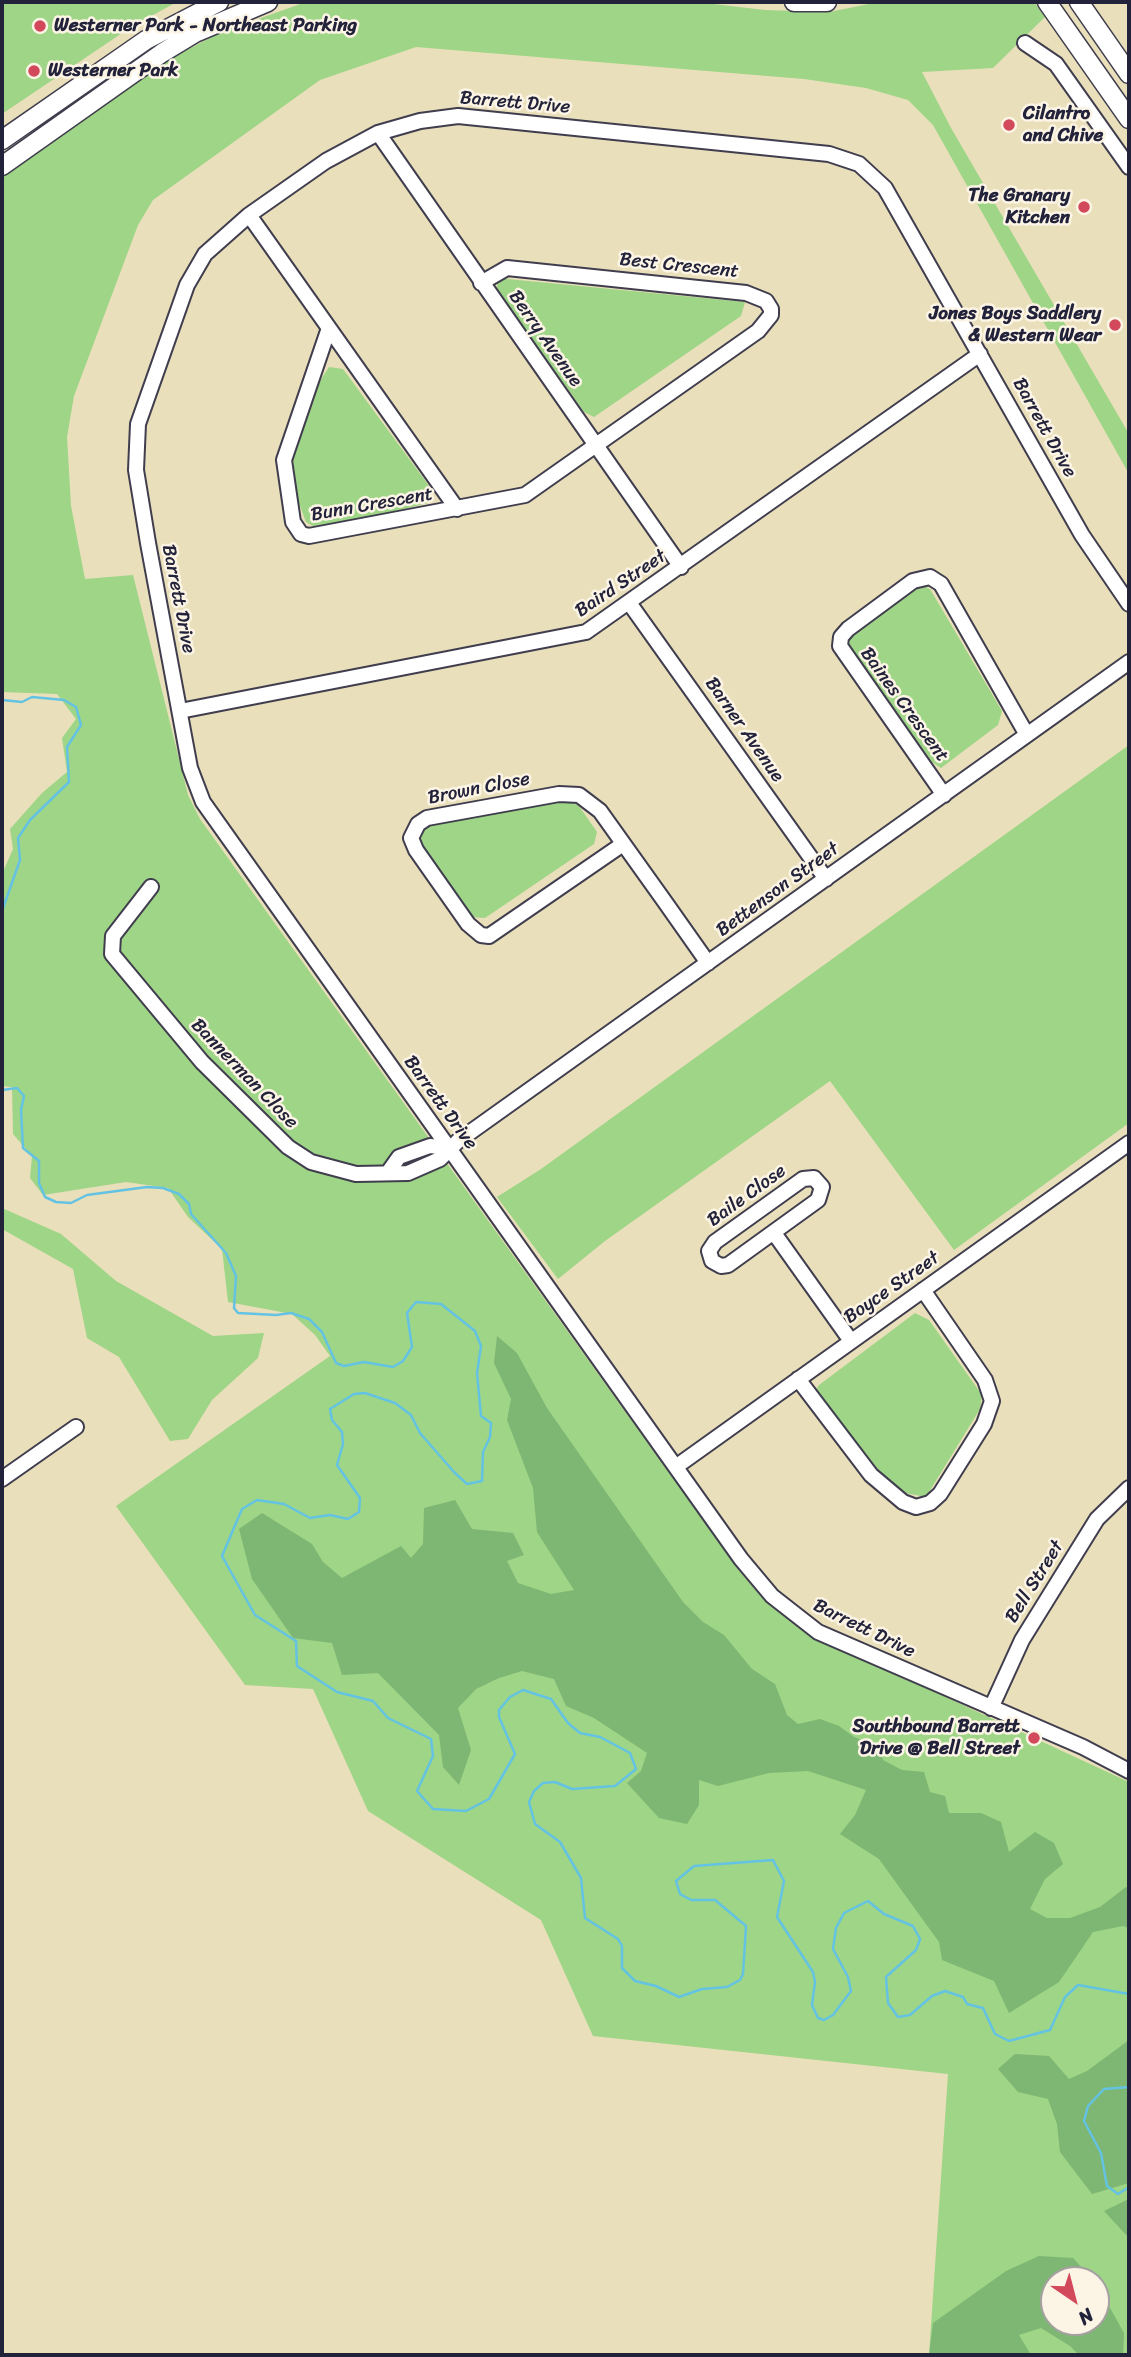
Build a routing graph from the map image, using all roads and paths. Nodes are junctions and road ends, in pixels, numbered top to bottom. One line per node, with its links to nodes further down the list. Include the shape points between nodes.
1 (219, 2): 13 (main road, via 146,40)
2 (268, 2): 14 (main road, via 173,47)
3 (794, 2): 4 (main road)
4 (827, 2)
5 (1047, 2): 11 (main road)
6 (1079, 2): 8 (main road)
7 (1087, 2): 8 (main road)
8 (1099, 30): 10 (main road)
9 (1025, 43): 15 (street, via 1056,64)
10 (1129, 74)
11 (1129, 120)
12 (378, 133): 16 (street, Barrett Drive, via 343,150); 17 (street, Berry Avenue); 19 (street, Barrett Drive, via 428,120 472,117 849,159 868,169 885,188)
13 (2, 140)
14 (2, 166)
15 (1129, 167)
16 (248, 215): 18 (street, Bunn Crescent); 26 (street, Barrett Drive, via 214,244 191,275 136,436 140,494)
17 (481, 283): 20 (street, Berry Avenue); 20 (street, Best Crescent, via 507,268 747,293 769,304 771,315 758,331)
18 (329, 327): 21 (street, Bunn Crescent); 21 (street, Bunn Crescent, via 284,460 298,531 314,536)
19 (980, 354): 22 (street, Baird Street); 24 (street, Barrett Drive, via 1082,535)
20 (597, 446): 21 (street, Bunn Crescent, via 525,495); 22 (street, Berry Avenue)
21 (457, 509)
22 (681, 566): 23 (street, Baird Street)
23 (630, 604): 26 (street, Baird Street, via 569,638); 30 (street, Barner Avenue)
24 (1129, 604)
25 (1129, 662): 27 (street, Bettenson Street)
26 (180, 711): 34 (street, Barrett Drive, via 193,777 211,816)
27 (1027, 735): 28 (street, Bettenson Street); 28 (street, Baines Crescent, via 941,584 930,577 913,581 848,629 840,646)
28 (944, 795): 30 (street, Bettenson Street)
29 (623, 844): 29 (street, Brown Close, via 593,803 567,793 427,818 411,838 468,924 489,936); 32 (street, Brown Close)
30 (826, 879): 32 (street, Bettenson Street)
31 (151, 887): 34 (street, Bannerman Close, via 111,941 111,954 202,1062 288,1147 311,1162 356,1174 408,1173 440,1159)
32 (708, 963): 34 (street, Bettenson Street)
33 (1129, 1143): 36 (street, Boyce Street)
34 (448, 1148): 40 (street, Barrett Drive)
35 (774, 1233): 35 (street, Baile Close, via 818,1200 821,1187 814,1178 803,1180 715,1242 709,1251 712,1261 728,1265); 37 (street)
36 (923, 1290): 37 (street, Boyce Street); 38 (street, via 985,1380 992,1401 984,1424 936,1499 916,1507 897,1498 857,1460)
37 (851, 1341): 38 (street, Boyce Street)
38 (798, 1379): 40 (street, Boyce Street)
39 (76, 1426): 41 (street)
40 (677, 1466): 43 (street, Barrett Drive, via 753,1575 797,1619)
41 (2, 1479)
42 (1129, 1488): 43 (street, Bell Street, via 1097,1519 1022,1640)
43 (991, 1708): 44 (street, Barrett Drive)
44 (1129, 1771)

